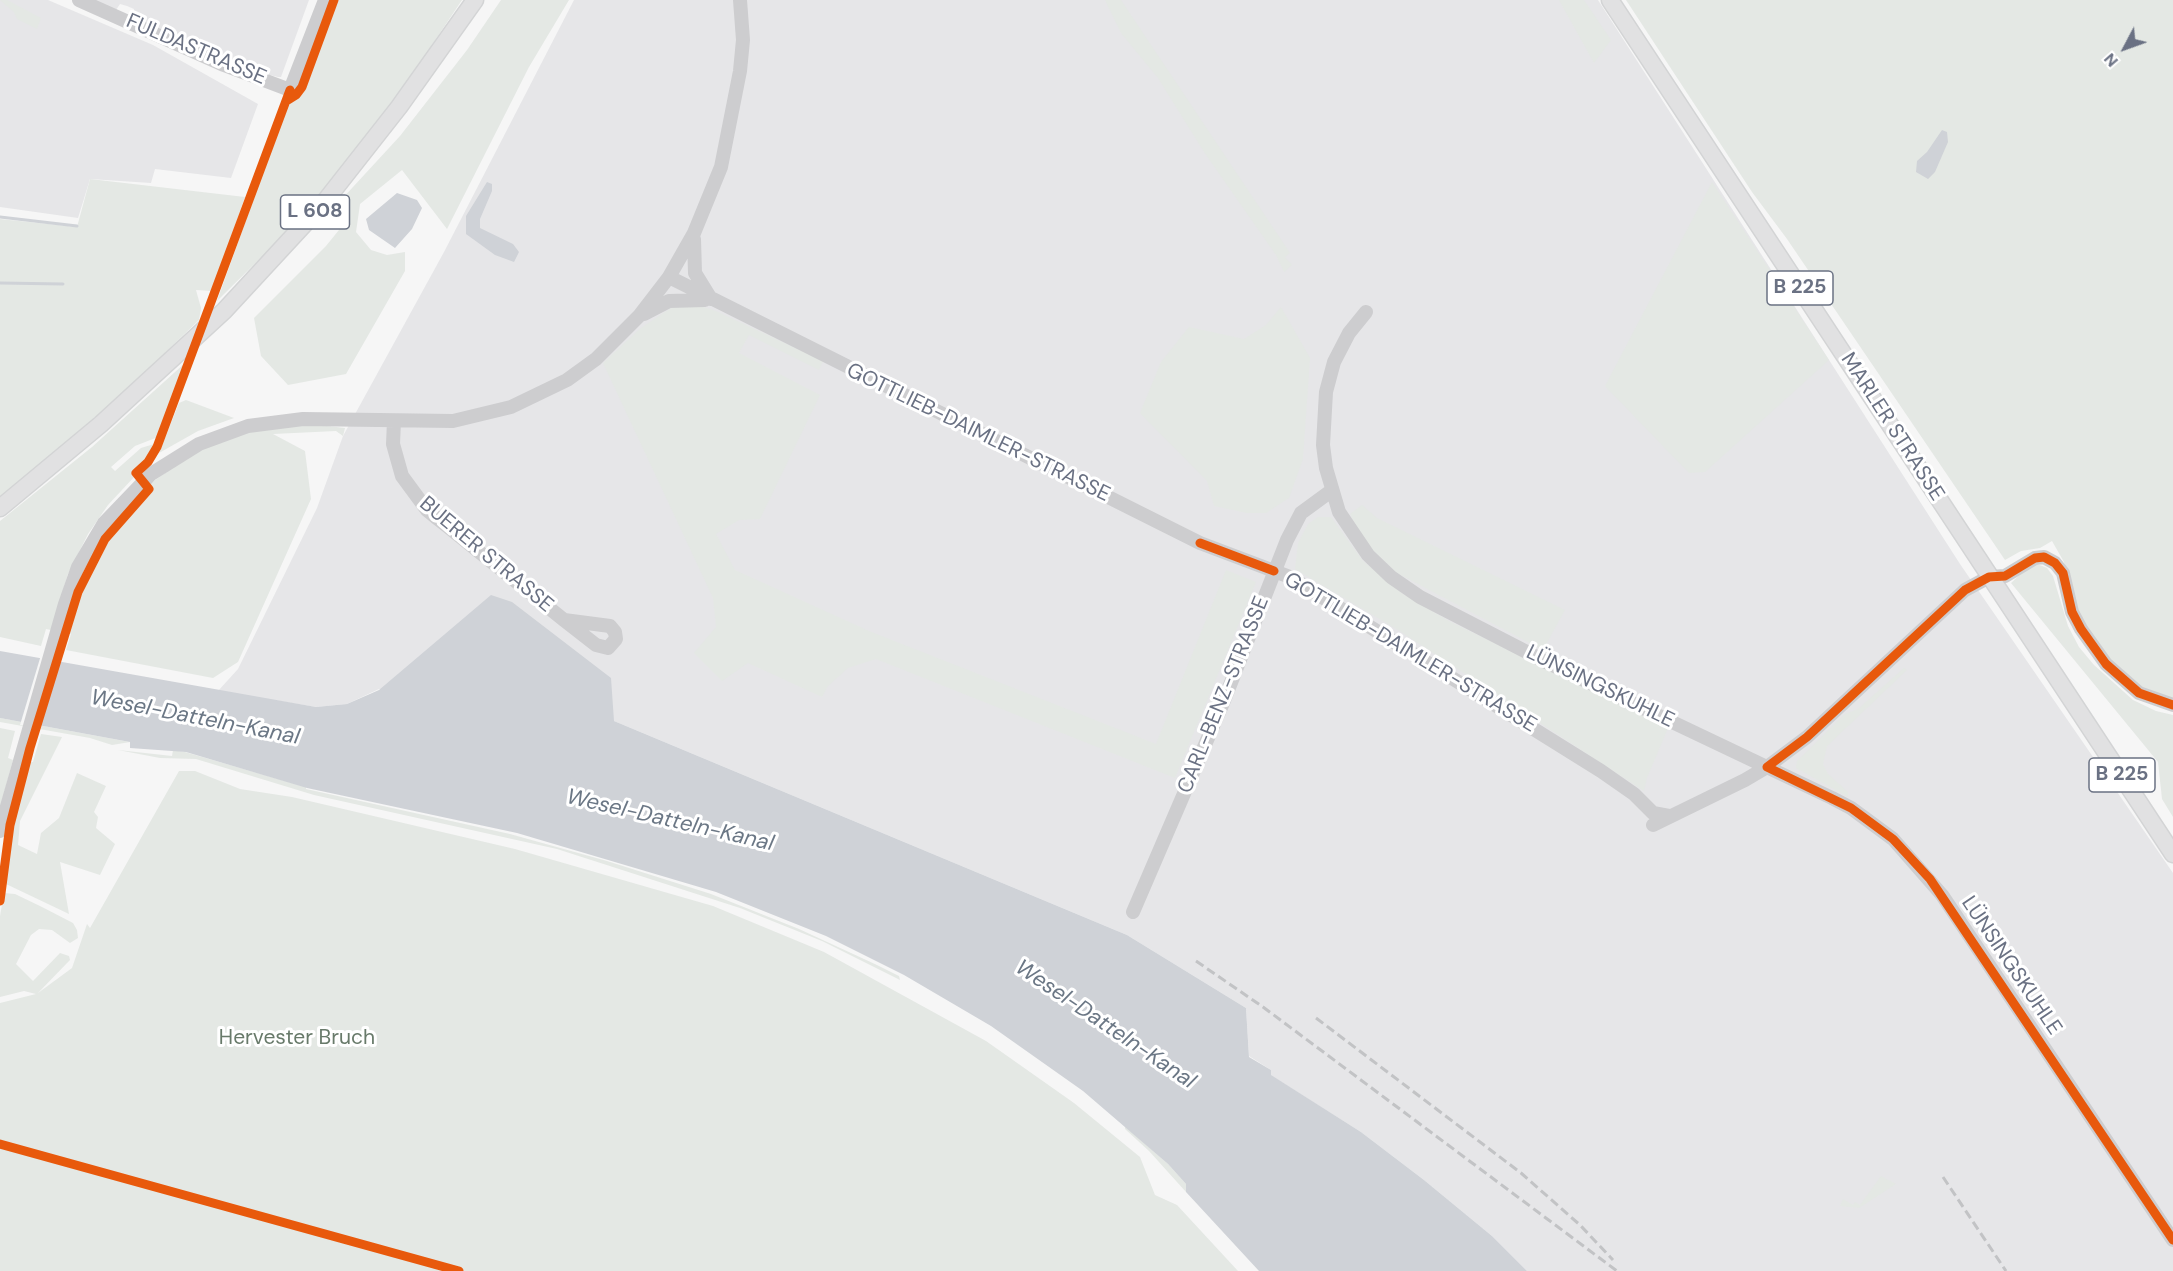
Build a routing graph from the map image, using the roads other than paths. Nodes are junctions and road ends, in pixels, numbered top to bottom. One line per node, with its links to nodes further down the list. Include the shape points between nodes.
1 (79, 0): 2 (street, FULDASTRASSE, via 290,90)
2 (325, 0)
3 (475, 0): 13 (main road, L 608, via 399,107 322,205 224,310 101,424)
4 (740, 0): 6 (street, via 743,40 734,106 721,167)
5 (1610, 0): 15 (main road, MARLER STRASSE / B 225)
6 (694, 233): 7 (street); 8 (street, via 694,267)
7 (669, 277): 8 (street, GOTTLIEB-DAIMLER-STRASSE); 10 (street)
8 (712, 301): 10 (street, GOTTLIEB-DAIMLER-STRASSE, via 669,301); 14 (street, GOTTLIEB-DAIMLER-STRASSE, via 1200,543)
9 (1366, 312): 12 (street, LÜNSINGSKUHLE, via 1341,348 1326,392 1323,445)
10 (639, 316): 11 (street, via 596,359 560,384 525,401 460,420)
11 (394, 421): 16 (street, BUERER STRASSE, via 396,460 417,499); 21 (street, via 303,419 257,424 212,438 173,458 124,500 93,539 73,580)
12 (1331, 491): 14 (street, CARL-BENZ-STRASSE, via 1301,513); 18 (street, LÜNSINGSKUHLE, via 1346,525 1363,549 1385,572 1420,597 1548,663)
13 (0, 508)
14 (1274, 571): 19 (street, GOTTLIEB-DAIMLER-STRASSE, via 1321,594 1601,771 1653,813); 23 (street, CARL-BENZ-STRASSE, via 1223,703)
15 (1989, 577): 17 (street, via 2006,576 2044,556 2055,563 2063,573 2080,629 2106,664 2139,693); 18 (street, via 1965,590 1807,737); 22 (main road, MARLER STRASSE / B 225)
16 (564, 620)
17 (2173, 705)
18 (1767, 766): 19 (street); 24 (street, LÜNSINGSKUHLE, via 1851,808 1877,826 1930,879)
19 (1669, 816): 20 (street)
20 (1653, 825)
21 (0, 831)
22 (2173, 854)
23 (1133, 912)
24 (2173, 1240)

